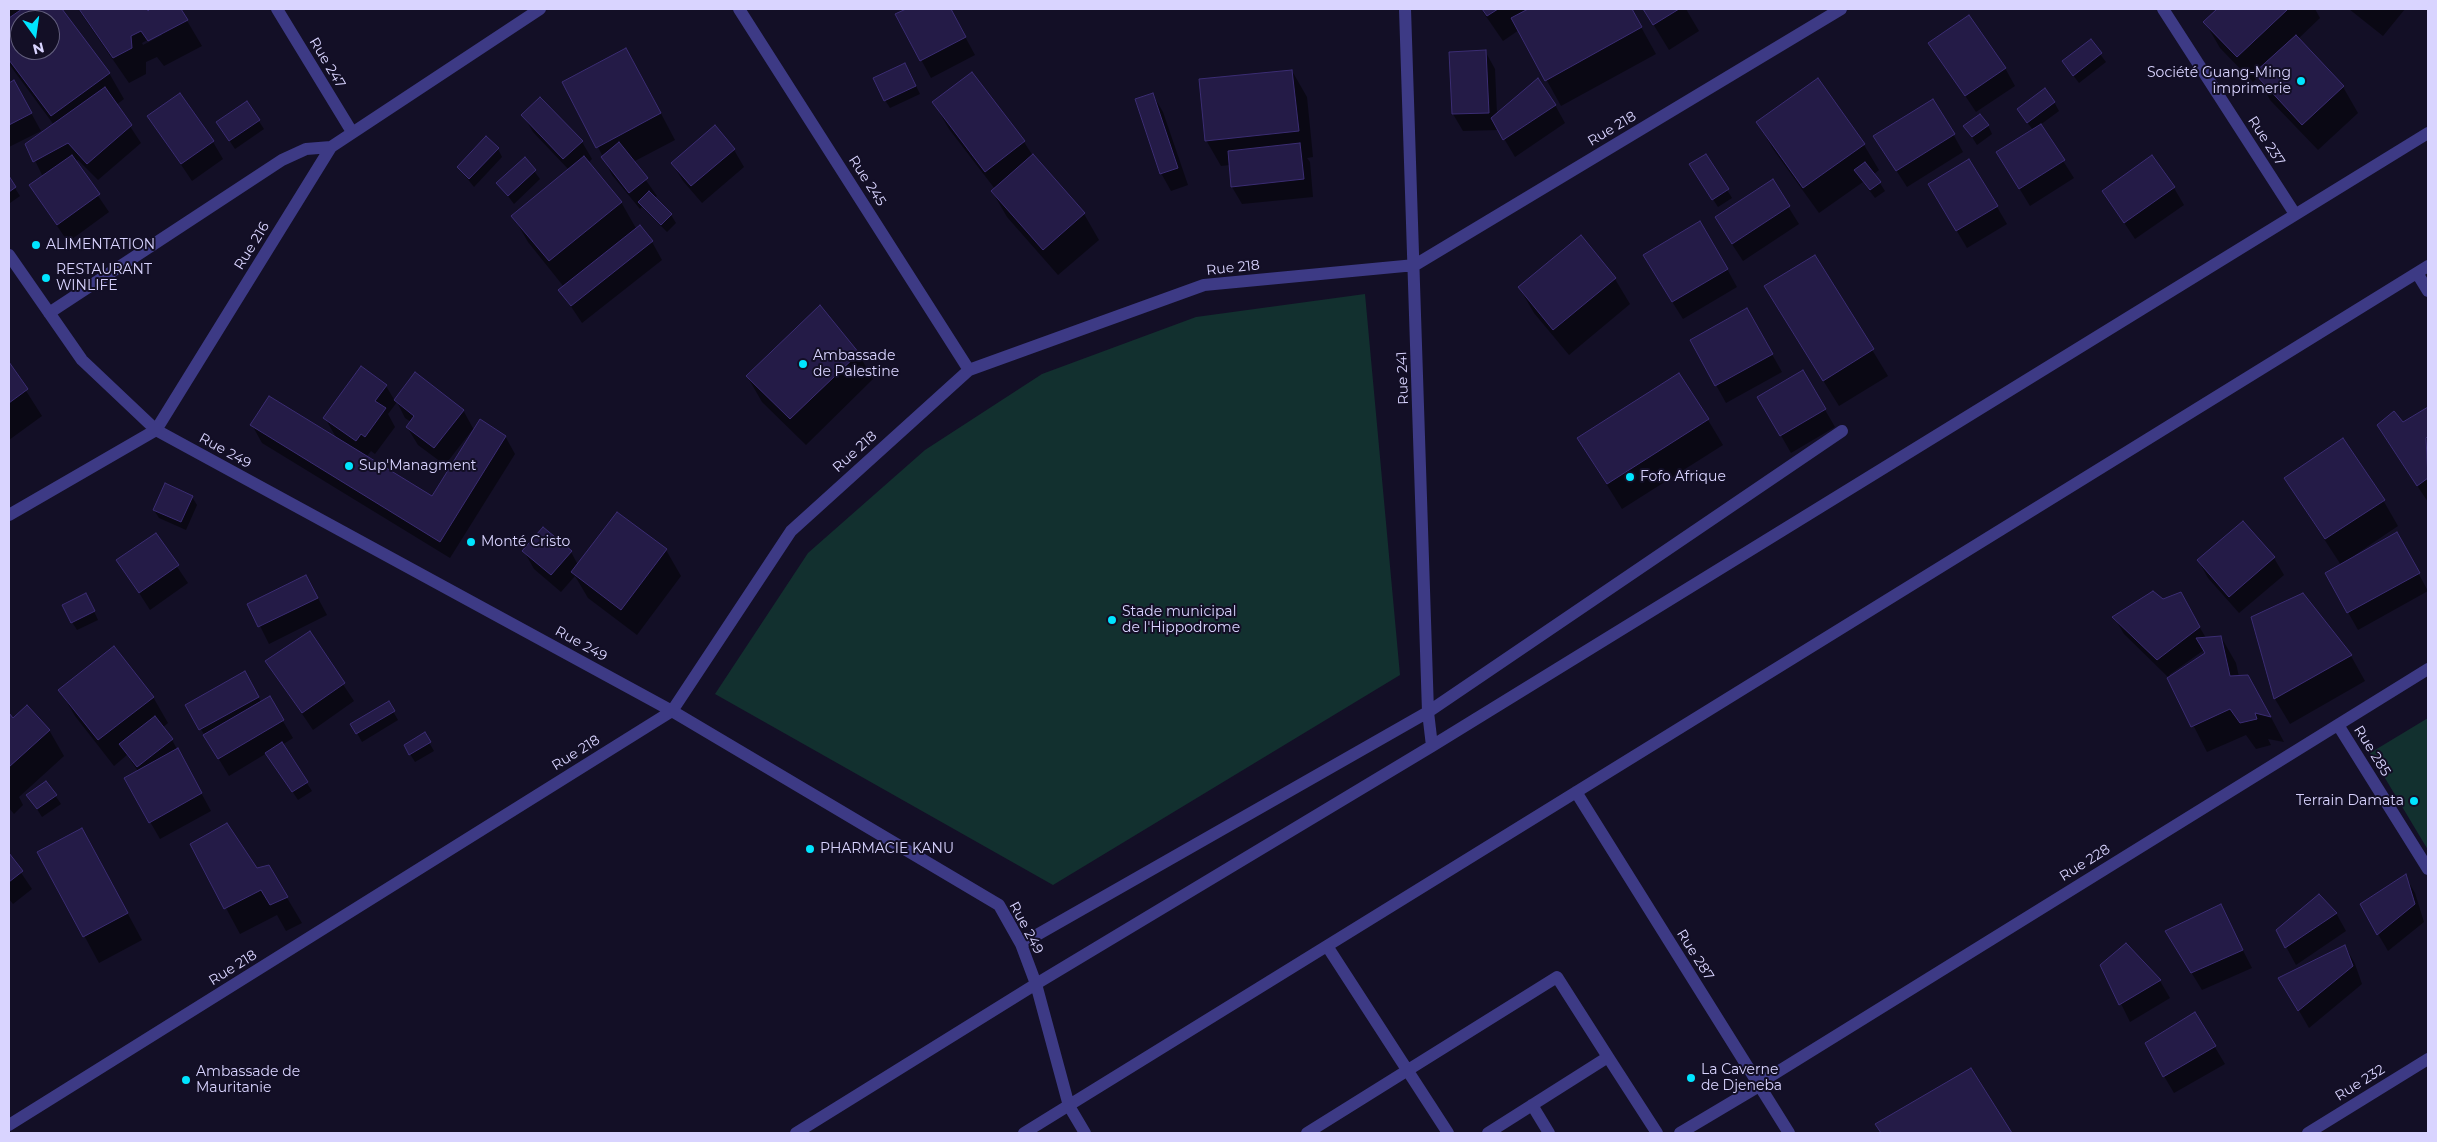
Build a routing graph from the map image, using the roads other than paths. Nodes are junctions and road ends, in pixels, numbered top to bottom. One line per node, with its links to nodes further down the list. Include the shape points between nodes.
1 (277, 9): 7 (street, Rue 247)
2 (540, 9): 7 (street, Rue 216)
3 (739, 9): 17 (street, Rue 245)
4 (1405, 9): 12 (street, Rue 241)
5 (1841, 9): 12 (street, Rue 218)
6 (2163, 9): 10 (street, Rue 237)
7 (352, 132): 9 (street, Rue 216)
8 (2428, 132): 10 (street)
9 (330, 146): 16 (street, via 306,149 282,160); 18 (street, Rue 216)
10 (2296, 214): 25 (street)
11 (9, 255): 16 (street, Rue 249)
12 (1415, 265): 17 (street, Rue 218, via 1204,285); 23 (street, Rue 241)
13 (2428, 266): 14 (street)
14 (2417, 273): 15 (street); 26 (street)
15 (2428, 291)
16 (49, 313): 18 (street, Rue 249, via 82,360)
17 (969, 370): 22 (street, Rue 218, via 791,531)
18 (156, 430): 20 (street, Rue 216); 22 (street, Rue 249)
19 (1842, 431): 23 (street)
20 (9, 516)
21 (2428, 669): 24 (street, Rue 228)
22 (672, 711): 28 (street, Rue 249, via 999,905); 37 (street, Rue 218)
23 (1428, 712): 25 (street, Rue 241); 28 (street)
24 (2338, 724): 27 (street, Rue 285); 34 (street, Rue 228)
25 (1432, 746): 30 (street)
26 (1576, 792): 29 (street); 34 (street, Rue 287)
27 (2428, 869)
28 (1021, 944): 30 (street, Rue 249)
29 (1327, 946): 33 (street); 36 (street)
30 (1036, 984): 36 (street, Rue 249); 38 (street)
31 (1608, 1056): 33 (street, via 1557,977); 35 (street); 45 (street)
32 (2428, 1059): 48 (street, Rue 232)
33 (1407, 1070): 41 (street); 42 (street)
34 (1758, 1085): 46 (street, Rue 228); 47 (street, Rue 287)
35 (1532, 1105): 43 (street); 44 (street)
36 (1069, 1106): 39 (street); 40 (street, Rue 249)
37 (9, 1125)
38 (796, 1133)
39 (1024, 1133)
40 (1085, 1133)
41 (1307, 1133)
42 (1448, 1133)
43 (1488, 1133)
44 (1550, 1133)
45 (1656, 1133)
46 (1680, 1133)
47 (1789, 1133)
48 (2308, 1133)

